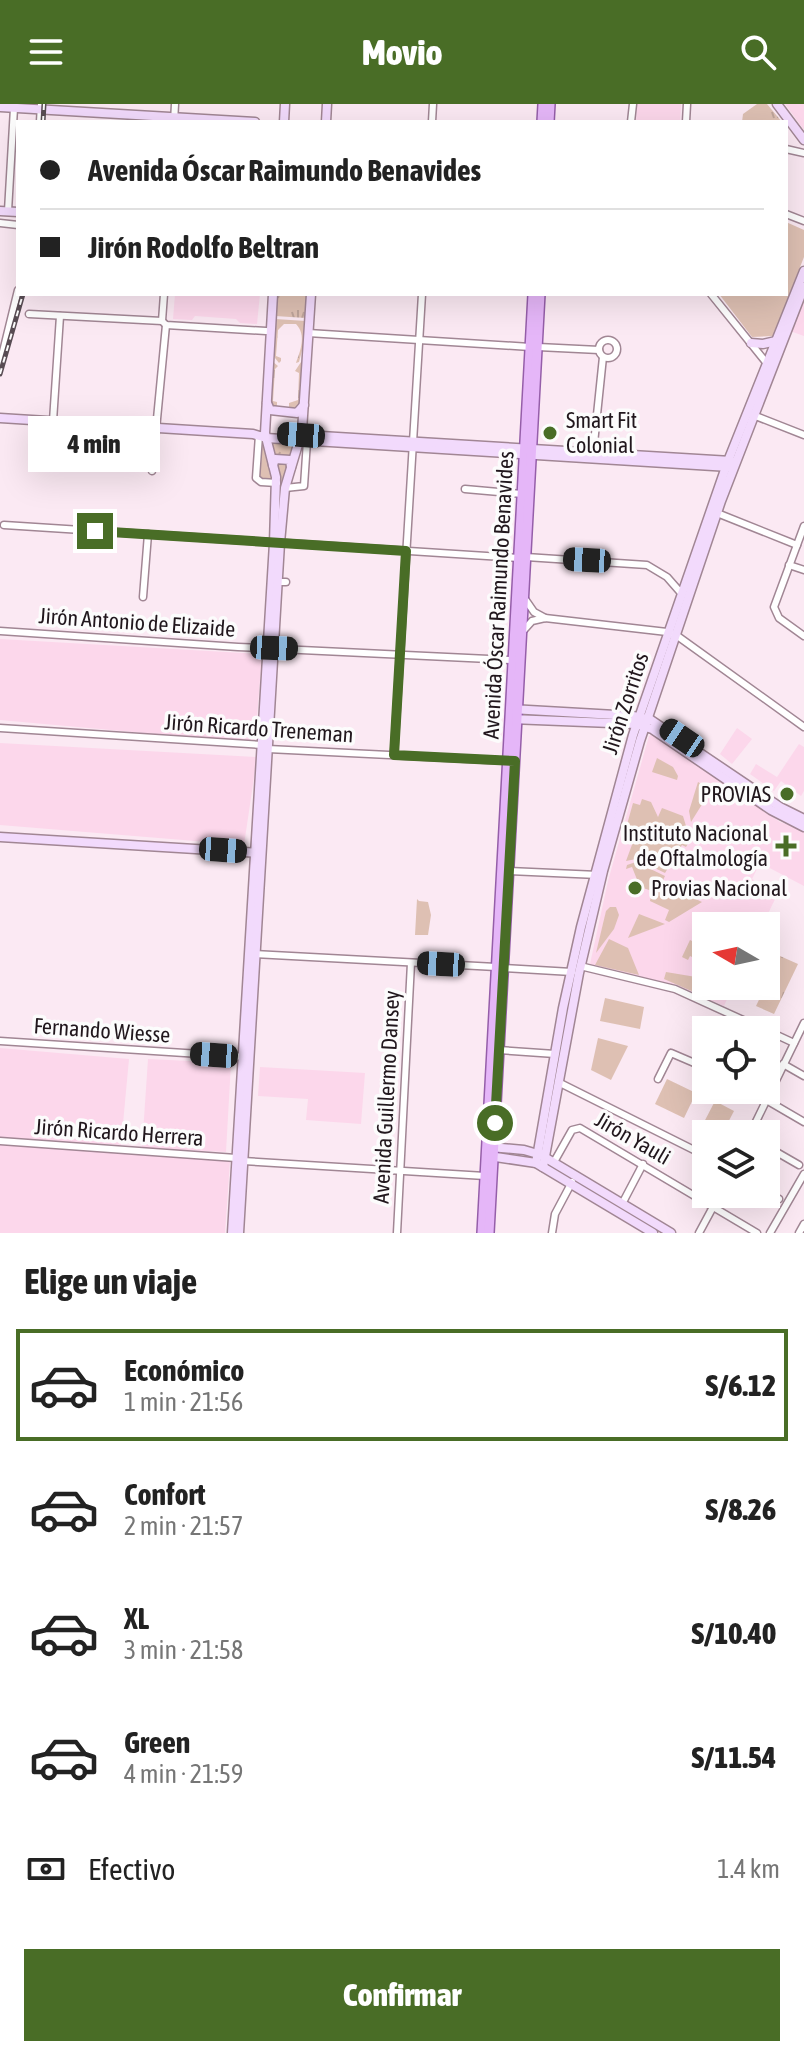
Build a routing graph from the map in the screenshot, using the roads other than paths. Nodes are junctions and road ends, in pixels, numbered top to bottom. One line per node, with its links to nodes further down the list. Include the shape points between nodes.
1 (175, 104): 6 (street)
2 (777, 104): 7 (main road)
3 (17, 106): 4 (main road); 5 (main road); 9 (street)
4 (39, 106): 6 (main road)
5 (0, 107)
6 (174, 120)
7 (804, 140)
8 (0, 142): 9 (street)
9 (12, 143): 11 (street)
10 (0, 175): 11 (street)
11 (10, 175): 12 (street)
12 (4, 211)
13 (804, 271): 32 (main road, Jirón Zorritos)
14 (804, 287): 38 (main road, Jirón Zorritos)
15 (16, 296): 24 (street)
16 (164, 296): 28 (street)
17 (271, 296): 29 (main road)
18 (271, 296): 39 (main road)
19 (313, 296): 30 (main road)
20 (422, 296): 31 (street)
21 (533, 296): 34 (main road, Avenida Óscar Raimundo Benavides)
22 (540, 296): 34 (main road, Avenida Óscar Raimundo Benavides)
23 (713, 296): 33 (street)
24 (11, 314): 26 (street); 37 (street)
25 (29, 314): 27 (street)
26 (1, 316)
27 (60, 316): 28 (street); 43 (street)
28 (164, 323): 29 (street); 44 (street)
29 (266, 331): 45 (main road)
30 (311, 333): 31 (street); 40 (main road); 47 (main road)
31 (419, 340): 34 (street); 48 (street)
32 (776, 341): 33 (main road); 38 (main road, Jirón Zorritos)
33 (751, 343): 38 (street)
34 (534, 347): 35 (street); 49 (main road, Avenida Óscar Raimundo Benavides)
35 (599, 350): 36 (street); 36 (street, via 606,340 616,345 614,356)
36 (603, 357): 50 (street)
37 (0, 364)
38 (768, 366): 41 (main road, Jirón Zorritos); 52 (main road, Jirón Zorritos)
39 (266, 402): 40 (main road, via 276,412 299,412); 45 (main road)
40 (304, 405): 47 (main road)
41 (753, 415): 46 (street); 52 (main road, Jirón Zorritos)
42 (0, 421): 43 (main road)
43 (53, 421): 44 (main road)
44 (157, 428): 45 (main road); 55 (street)
45 (263, 435): 47 (main road); 53 (main road); 56 (street, via 256,478)
46 (804, 435)
47 (304, 438): 48 (main road); 54 (main road); 56 (street, via 305,483)
48 (412, 444): 49 (main road); 65 (street)
49 (529, 452): 50 (main road); 51 (main road); 58 (main road, Avenida Óscar Raimundo Benavides); 66 (main road, Avenida Óscar Raimundo Benavides)
50 (593, 453): 51 (main road)
51 (676, 460): 52 (main road)
52 (731, 464): 59 (main road, Jirón Zorritos); 69 (main road, Jirón Zorritos)
53 (273, 465): 54 (main road, via 277,457 286,458); 56 (main road)
54 (291, 468): 56 (main road)
55 (152, 471)
56 (281, 486): 63 (main road)
57 (465, 489): 58 (street)
58 (522, 494): 66 (main road, Avenida Óscar Raimundo Benavides)
59 (717, 513): 64 (street); 75 (main road, Jirón Zorritos)
60 (4, 525): 62 (street)
61 (804, 526): 64 (street)
62 (148, 534): 63 (street); 70 (street)
63 (277, 543): 65 (street); 77 (main road); 77 (main road, via 282,582)
64 (797, 545): 67 (street)
65 (406, 551): 66 (street); 78 (street)
66 (522, 557): 69 (street, via 647,565); 71 (main road, Avenida Óscar Raimundo Benavides); 79 (main road, Avenida Óscar Raimundo Benavides)
67 (789, 565): 68 (street); 76 (street, via 774,611)
68 (804, 570)
69 (681, 593): 75 (main road, Jirón Zorritos)
70 (143, 597)
71 (524, 597): 72 (street); 74 (main road, Avenida Óscar Raimundo Benavides)
72 (545, 618): 74 (street, via 532,621); 75 (street)
73 (0, 631): 77 (street, Jirón Antonio de Elizaide)
74 (522, 633): 80 (main road, Avenida Óscar Raimundo Benavides)
75 (672, 634): 81 (main road, Jirón Zorritos); 82 (street)
76 (804, 636)
77 (271, 648): 78 (street, Jirón Antonio de Elizaide); 84 (main road)
78 (399, 653): 79 (street, Jirón Antonio de Elizaide); 85 (street)
79 (512, 660): 80 (main road, Avenida Óscar Raimundo Benavides)
80 (513, 714): 81 (main road); 86 (main road, Avenida Óscar Raimundo Benavides)
81 (642, 721): 87 (main road, via 662,725); 88 (main road); 92 (main road, Jirón Zorritos)
82 (804, 727)
83 (0, 728): 84 (street, Jirón Ricardo Treneman)
84 (265, 747): 85 (street, Jirón Ricardo Treneman); 90 (main road)
85 (394, 755): 86 (street, Jirón Ricardo Treneman)
86 (511, 761): 91 (main road, Avenida Óscar Raimundo Benavides); 95 (main road, Avenida Óscar Raimundo Benavides)
87 (804, 819)
88 (804, 827)
89 (0, 837): 90 (main road)
90 (258, 853): 93 (main road)
91 (509, 871): 92 (street); 95 (main road, Avenida Óscar Raimundo Benavides)
92 (598, 875): 96 (main road, Jirón Zorritos)
93 (252, 954): 94 (street); 104 (main road)
94 (411, 963): 95 (street); 122 (street, Avenida Guillermo Dansey)
95 (500, 968): 96 (street); 102 (main road, Avenida Óscar Raimundo Benavides); 115 (main road, Avenida Óscar Raimundo Benavides)
96 (577, 970): 97 (street, via 675,989); 103 (main road, Jirón Zorritos); 110 (main road, Jirón Zorritos)
97 (735, 1016)
98 (804, 1023): 101 (street)
99 (780, 1036): 101 (street)
100 (0, 1041): 104 (street, Fernando Wiesse)
101 (794, 1043): 106 (street)
102 (499, 1050): 103 (street); 115 (main road, Avenida Óscar Raimundo Benavides)
103 (555, 1054): 118 (main road, Jirón Zorritos)
104 (246, 1057): 117 (main road)
105 (692, 1062): 109 (street, via 673,1053)
106 (783, 1064): 107 (street); 108 (street)
107 (780, 1071)
108 (804, 1076)
109 (658, 1079)
110 (558, 1082): 114 (street); 118 (main road, Jirón Zorritos)
111 (774, 1104): 112 (street)
112 (804, 1122)
113 (0, 1141): 117 (street, Jirón Ricardo Herrera)
114 (692, 1149)
115 (490, 1152): 118 (main road); 124 (main road, Avenida Óscar Raimundo Benavides); 136 (main road, Avenida Óscar Raimundo Benavides)
116 (780, 1154): 121 (street)
117 (240, 1160): 122 (street, Jirón Ricardo Herrera); 132 (main road); 133 (main road)
118 (541, 1160): 119 (main road); 125 (main road)
119 (554, 1162): 120 (street, Jirón Yauli, via 577,1127); 125 (main road)
120 (643, 1164): 126 (street, Jirón Yauli); 127 (street)
121 (799, 1165)
122 (400, 1170): 124 (street, Jirón Ricardo Herrera); 134 (street, Avenida Guillermo Dansey)
123 (804, 1174): 142 (street)
124 (485, 1176): 135 (main road, Avenida Óscar Raimundo Benavides)
125 (573, 1180): 127 (main road); 131 (street); 138 (main road)
126 (692, 1194)
127 (622, 1204): 139 (main road)
128 (713, 1208): 140 (street)
129 (716, 1208): 141 (street, Jirón Yauli)
130 (804, 1224): 143 (street)
131 (552, 1232): 137 (street)
132 (232, 1233)
133 (239, 1233)
134 (397, 1233)
135 (482, 1233)
136 (489, 1233)
137 (563, 1233)
138 (653, 1233)
139 (671, 1233)
140 (699, 1233)
141 (757, 1233)
142 (770, 1233)
143 (799, 1233)

